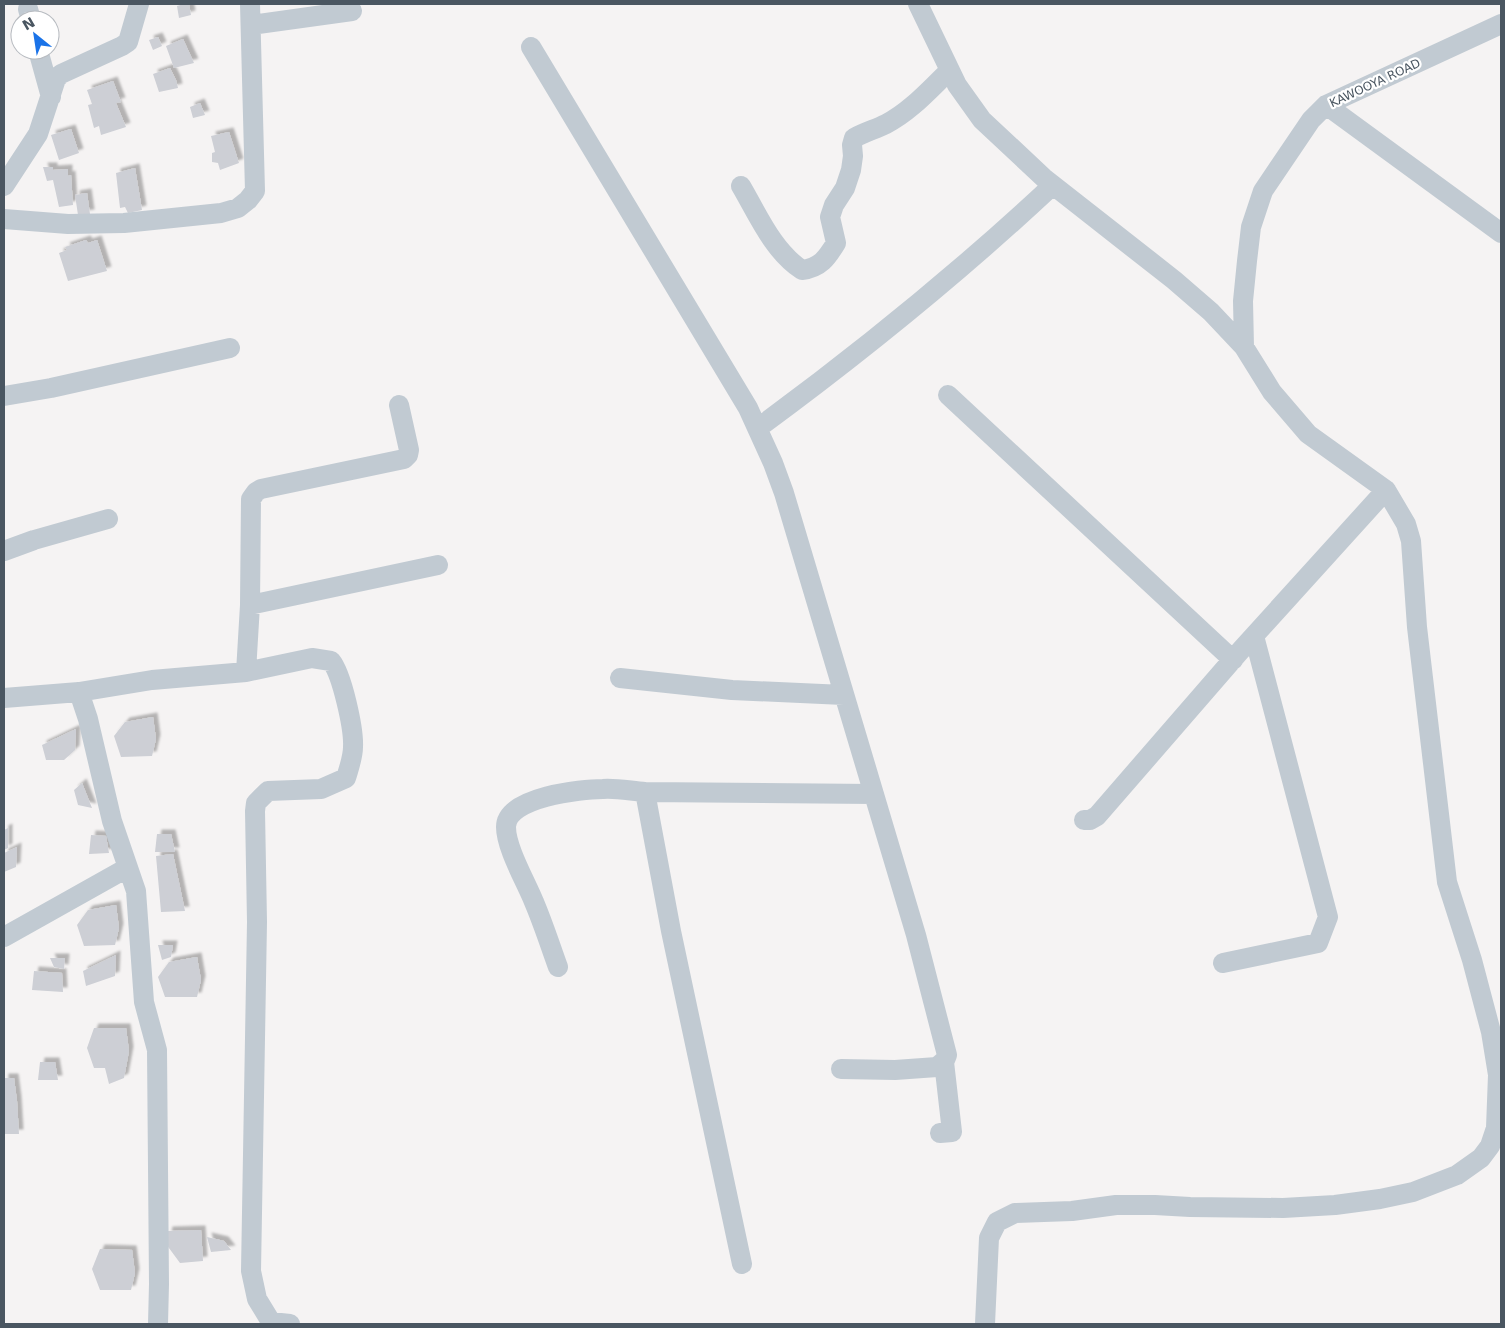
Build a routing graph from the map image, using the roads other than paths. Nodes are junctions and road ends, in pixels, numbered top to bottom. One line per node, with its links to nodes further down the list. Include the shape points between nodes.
1 (139, 4): 10 (street, via 128,42 61,74)
2 (250, 4): 6 (street)
3 (918, 4): 9 (street)
4 (352, 11): 6 (street)
5 (1501, 24): 11 (street, KAWOOYA ROAD)
6 (251, 25): 15 (street, via 255,191 238,208 222,213 124,224)
7 (531, 47): 22 (street)
8 (41, 60): 10 (street)
9 (950, 70): 12 (street, via 982,120); 14 (street, via 906,111 854,138 851,170 830,217 836,243 823,263 802,270 793,264 782,253)
10 (50, 97): 13 (street, via 38,134)
11 (1326, 105): 16 (street); 17 (street, KAWOOYA ROAD, via 1311,120 1262,190 1251,227 1248,253 1243,301)
12 (1053, 185): 17 (street, via 1174,280); 22 (street, via 891,324)
13 (4, 186)
14 (741, 186)
15 (4, 219)
16 (1501, 233)
17 (1244, 347): 23 (street, via 1272,392 1308,434)
18 (230, 348): 20 (street)
19 (948, 395): 29 (street)
20 (4, 396)
21 (399, 405): 27 (street, via 409,450 404,459 256,492 251,499)
22 (758, 428): 33 (street, via 784,493)
23 (1386, 490): 28 (street); 48 (street, via 1406,524 1411,541 1417,626 1447,882 1472,960 1491,1032 1498,1075 1496,1128 1490,1146 1481,1158 1458,1175 1412,1192 1380,1199 1283,1208 1155,1204 1015,1213 996,1222 990,1238)
24 (108, 519): 25 (street)
25 (4, 551)
26 (438, 564): 27 (street)
27 (250, 605): 30 (street)
28 (1254, 636): 29 (street); 40 (street, via 1328,917 1318,943)
29 (1233, 660): 37 (street, via 1097,816)
30 (246, 672): 32 (street, via 152,680); 47 (street, via 312,658 331,661 340,675 354,748 346,778 320,789 268,790 256,803 254,811 257,931 251,1271 257,1299 270,1322)
31 (620, 678): 33 (street, via 732,690)
32 (79, 692): 34 (street); 38 (street)
33 (844, 695): 36 (street)
34 (4, 698)
35 (645, 792): 36 (street); 41 (street, via 603,789 568,792 531,801 508,820 506,827 511,849); 45 (street, via 670,931)
36 (874, 794): 42 (street, via 924,963 945,1047)
37 (1084, 820)
38 (127, 868): 39 (street); 46 (street, via 136,892 144,1002 158,1059)
39 (4, 937)
40 (1223, 963)
41 (558, 967)
42 (944, 1062): 43 (street, via 937,1067 895,1070); 44 (street, via 952,1132)
43 (841, 1069)
44 (940, 1133)
45 (742, 1264)
46 (158, 1324)
47 (290, 1324)
48 (985, 1324)

